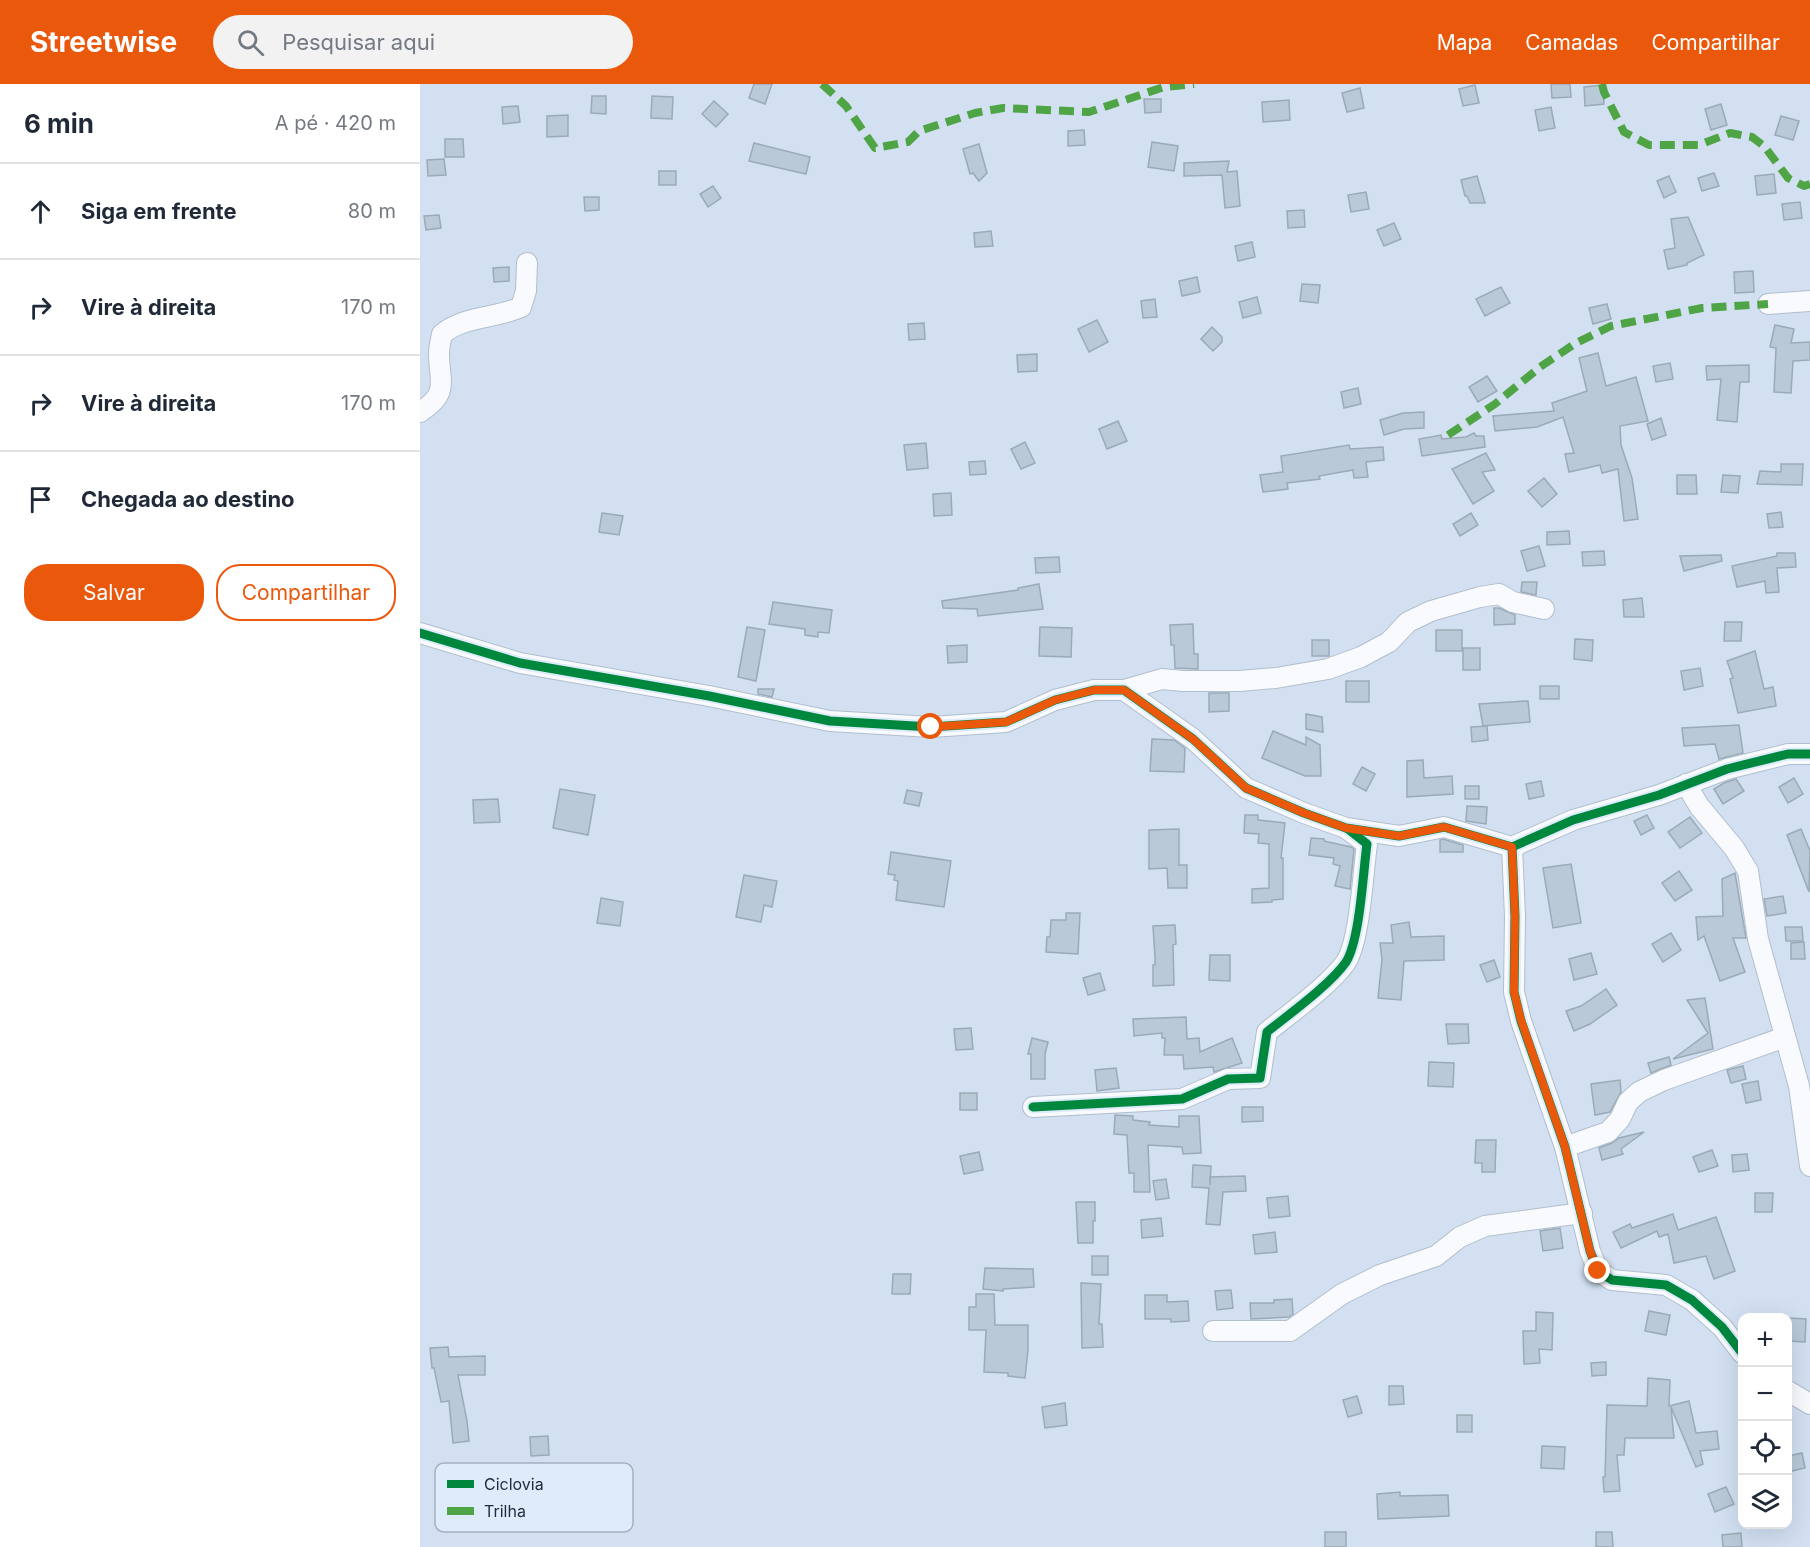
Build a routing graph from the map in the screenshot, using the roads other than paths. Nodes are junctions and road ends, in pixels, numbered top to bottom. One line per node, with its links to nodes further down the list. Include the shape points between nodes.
1 (527, 263): 4 (street, via 521,307 468,320 442,334 441,389 433,404)
2 (1810, 301): 3 (street)
3 (1768, 304)
4 (420, 412)
5 (1544, 609): 7 (street, via 1513,602 1499,594 1480,597 1431,611 1408,622 1389,642 1328,669 1239,681 1162,679)
6 (420, 633): 7 (street, via 520,663 830,721 931,727 1006,722 1055,700 1094,690)
7 (1124, 690): 10 (street, via 1193,739 1246,788)
8 (1810, 754): 9 (street, via 1758,761)
9 (1686, 784): 11 (street, via 1573,820); 12 (street, via 1748,871 1758,939)
10 (1346, 828): 11 (street, via 1399,836 1444,827); 13 (street, via 1367,844 1355,938 1346,961 1335,973 1267,1032 1260,1078 1228,1079 1182,1099)
11 (1512, 847): 14 (street, via 1514,992)
12 (1785, 1037): 14 (street, via 1639,1092 1608,1132); 15 (street, via 1799,1086)
13 (1034, 1107)
14 (1565, 1147): 16 (street)
15 (1810, 1166)
16 (1581, 1213): 17 (street, via 1485,1226 1460,1237 1436,1256 1352,1289 1290,1331); 18 (street, via 1598,1271 1612,1280 1666,1285 1692,1300)
17 (1213, 1331)
18 (1738, 1347)
19 (1792, 1393): 20 (street)
20 (1810, 1404)

